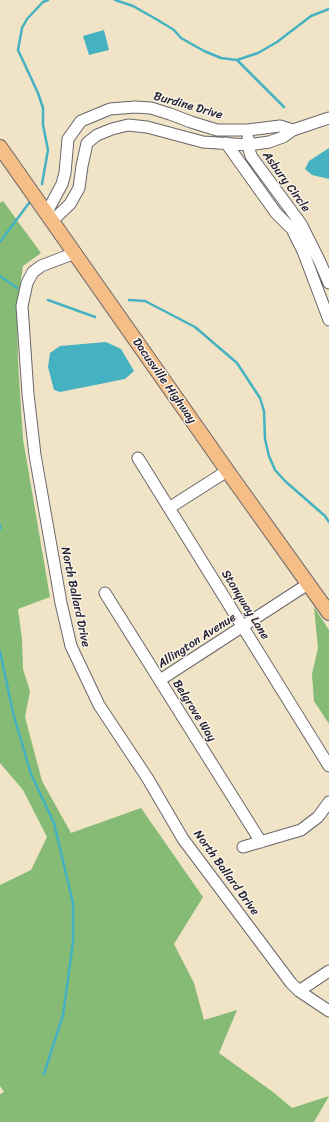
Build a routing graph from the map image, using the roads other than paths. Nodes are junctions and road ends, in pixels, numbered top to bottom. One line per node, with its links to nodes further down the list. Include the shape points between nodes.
1 (329, 118): 3 (street, Burdine Drive)
2 (248, 130): 3 (street, Burdine Drive, via 280,126); 5 (street, Asbury Circle); 7 (street, Burdine Drive, via 217,130 151,108 135,107 110,109 81,121 68,139 65,172)
3 (293, 130): 5 (street, Burdine Drive, via 269,142)
4 (226, 143): 5 (street, Burdine Drive); 7 (street, Burdine Drive, via 203,142 147,127 128,125 97,135 87,144 79,188 70,204); 8 (street, Asbury Circle, via 276,212)
5 (248, 144): 8 (street, Asbury Circle, via 251,156)
6 (0, 147): 7 (main road, Dacusville Highway)
7 (50, 216): 9 (main road, Dacusville Highway)
8 (297, 227): 10 (street, Asbury Circle); 11 (street, Asbury Circle)
9 (75, 253): 15 (main road, Dacusville Highway); 27 (street, North Ballard Drive, via 41,266 33,272 27,283 22,306 35,455 71,646 99,706 184,839)
10 (322, 266): 11 (street); 12 (street, Asbury Circle)
11 (310, 270): 13 (street, Asbury Circle)
12 (329, 283)
13 (329, 320)
14 (138, 458): 16 (street, Stonyway Lane)
15 (228, 471): 16 (street); 17 (main road, Dacusville Highway)
16 (169, 508): 20 (street, Stonyway Lane)
17 (308, 584): 19 (main road, Dacusville Highway); 20 (street, Allington Avenue)
18 (105, 593): 21 (street, Belgrove Way)
19 (329, 613)
20 (243, 626): 21 (street, Allington Avenue); 22 (street, Stonyway Lane)
21 (160, 680): 24 (street, Belgrove Way)
22 (329, 766)
23 (329, 802): 24 (street, via 318,817 300,830)
24 (261, 842): 25 (street)
25 (243, 847)
26 (329, 971): 27 (street)
27 (299, 991): 28 (street, North Ballard Drive)
28 (329, 1012)

